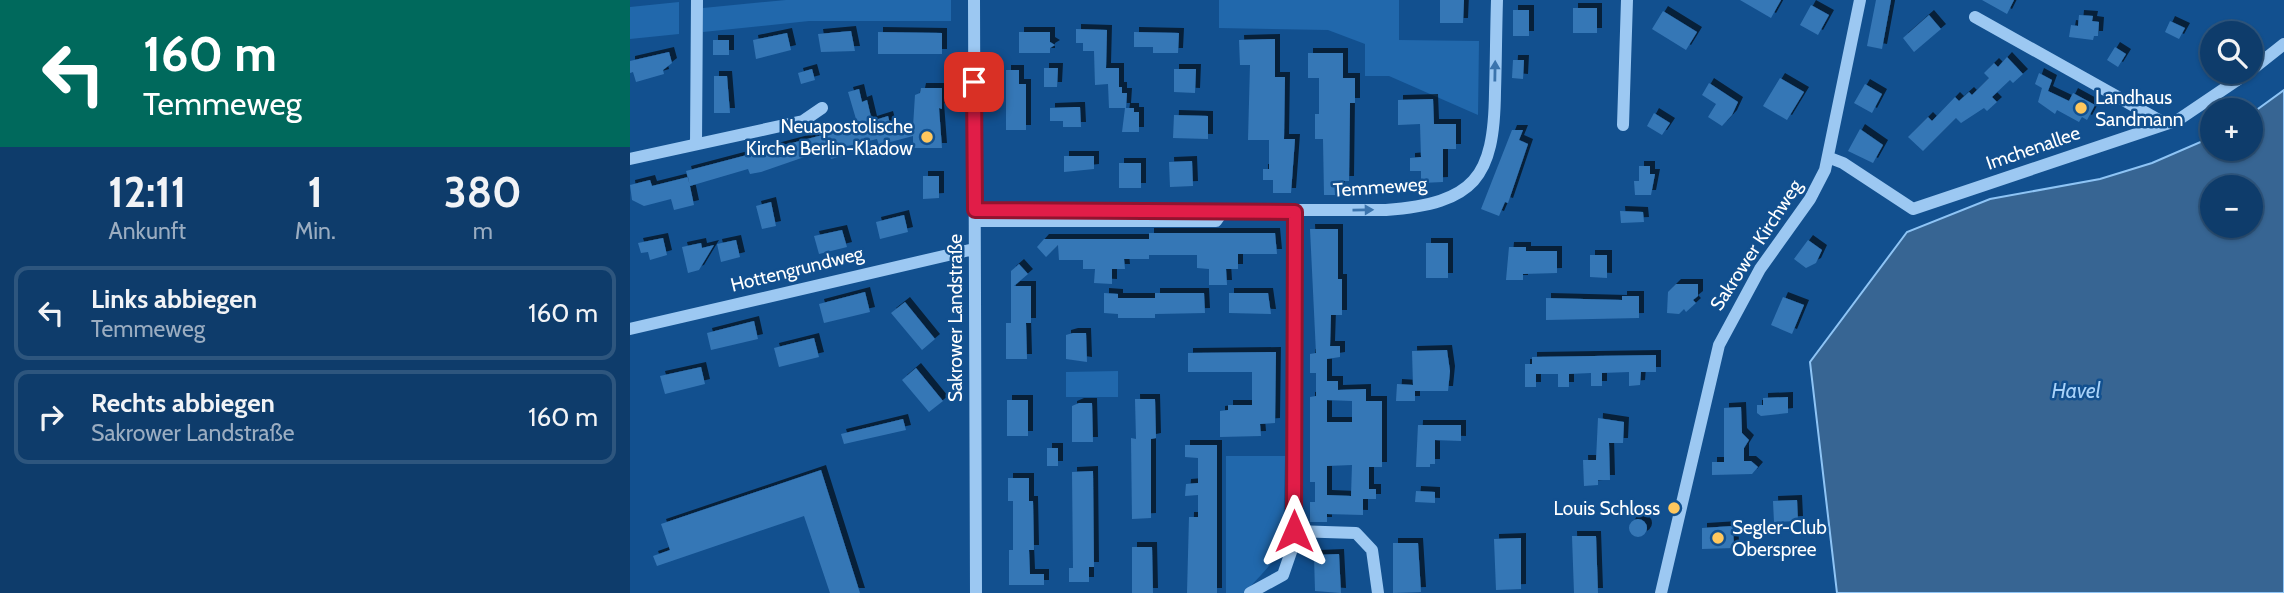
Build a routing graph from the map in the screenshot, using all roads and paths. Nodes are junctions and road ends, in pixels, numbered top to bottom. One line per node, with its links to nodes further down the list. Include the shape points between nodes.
1 (697, 0): 13 (street)
2 (974, 0): 17 (street, Sakrower Landstraße)
3 (1497, 0): 16 (street, Temmeweg, one-way to 3, via 1413,208 1449,198 1476,179 1489,157 1492,139)
4 (1627, 0): 12 (street)
5 (1860, 0): 14 (street, Sakrower Kirchweg)
6 (1975, 17): 11 (street)
7 (2284, 44): 8 (street, Imchenallee)
8 (2263, 61)
9 (2234, 84): 11 (street, Imchenallee)
10 (822, 108): 13 (street, via 803,121)
11 (2166, 124): 14 (street, Imchenallee, via 1913,209)
12 (1623, 125)
13 (696, 144): 15 (street)
14 (1829, 158): 24 (street, Sakrower Kirchweg, via 1810,199 1760,269 1722,337)
15 (630, 159)
16 (1295, 212): 17 (street, Temmeweg); 20 (street)
17 (975, 215): 18 (street, Sakrower Landstraße)
18 (974, 248): 19 (street, Hottengrundweg); 21 (street, Sakrower Landstraße)
19 (630, 329)
20 (1294, 531): 22 (street, via 1283,575); 23 (street, via 1356,533 1372,550)
21 (975, 593)
22 (1250, 593)
23 (1378, 593)
24 (1661, 593)

